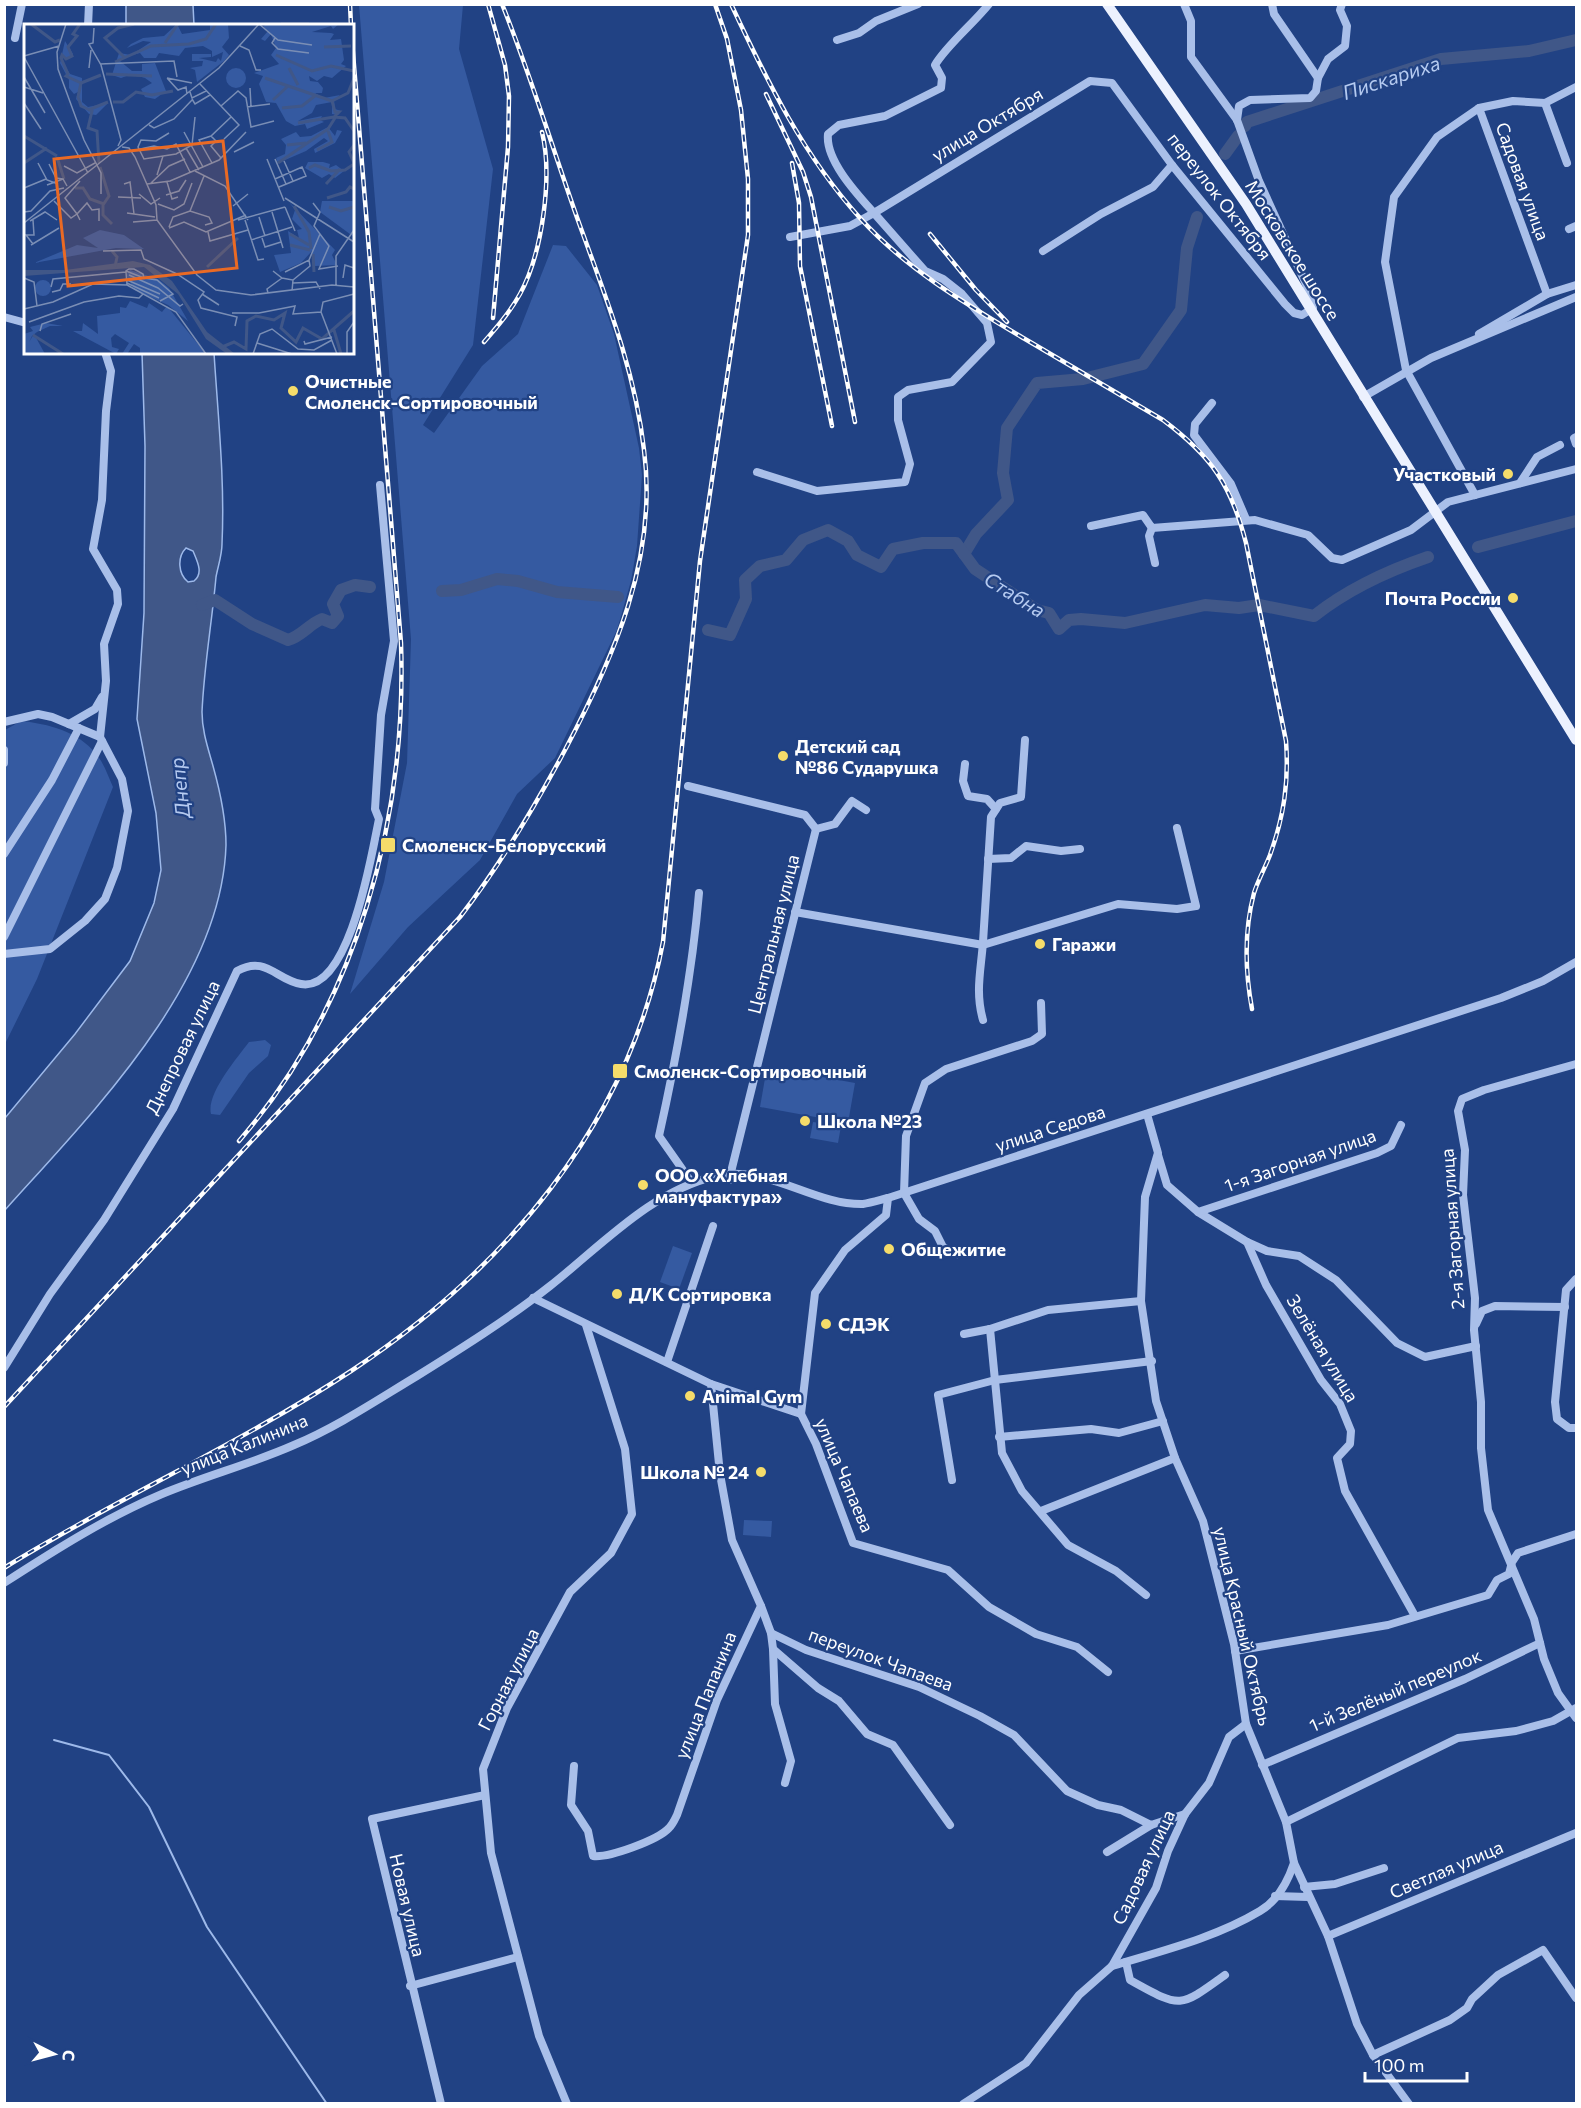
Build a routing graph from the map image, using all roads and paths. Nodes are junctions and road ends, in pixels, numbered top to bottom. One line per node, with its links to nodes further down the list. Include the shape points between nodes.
1 (22, 4): 10 (street)
2 (89, 4): 9 (street)
3 (918, 4): 11 (street)
4 (989, 4): 20 (street, via 935,65 942,78 941,88 885,116 839,125 828,134 827,146 854,190)
5 (1107, 4): 26 (main road, Московское шоссе, via 1226,174)
6 (1184, 4): 17 (street, via 1191,21 1191,57)
7 (1342, 4): 12 (street, via 1340,10 1347,26 1345,46 1328,58)
8 (1273, 6): 12 (street, via 1300,55)
9 (88, 24)
10 (15, 38)
11 (837, 40)
12 (1318, 78): 17 (street, via 1310,98 1250,100 1239,106)
13 (1112, 83): 19 (street, переулок Октября); 20 (street, улица Октября, via 1090,81)
14 (1576, 87): 15 (street)
15 (1545, 103): 16 (street, Садовая улица, via 1513,101); 18 (street)
16 (1479, 108): 24 (street, Садовая улица); 31 (street, via 1437,137 1394,197 1385,262)
17 (1237, 120): 26 (street, via 1274,217 1306,284 1313,308)
18 (1567, 163)
19 (1172, 165): 22 (street, via 1153,187); 26 (street, переулок Октября, via 1285,304 1302,315)
20 (878, 210): 21 (street, улица Октября, via 850,226); 38 (street, via 925,271 962,294 987,323 991,342 952,382 908,390 898,397 898,420 910,465 905,482 817,491)
21 (790, 237)
22 (1043, 251)
23 (1576, 285): 24 (street)
24 (1547, 294): 29 (street, via 1481,332)
25 (1576, 297): 29 (street)
26 (1310, 310): 32 (main road, Московское шоссе)
27 (4, 317): 28 (street)
28 (24, 322)
29 (1475, 340): 31 (street)
30 (106, 354): 47 (street, via 111,371 102,500 93,549 117,590 118,604 104,644)
31 (1406, 370): 32 (street); 41 (street)
32 (1363, 397): 42 (main road, Московское шоссе)
33 (1212, 404): 43 (street, via 1196,424 1194,435 1231,484)
34 (1576, 437): 35 (street)
35 (1576, 444)
36 (1560, 445): 39 (street, via 1537,457)
37 (1576, 469): 39 (street)
38 (757, 472)
39 (1520, 483): 41 (street)
40 (380, 485): 97 (street, Днепровая улица, via 394,641 380,726 375,809 379,819 363,897 346,949 327,974 308,985 263,966 246,966 237,971 173,1109)
41 (1475, 495): 42 (street, via 1448,502)
42 (1437, 515): 43 (street, via 1342,560 1332,558 1308,535); 53 (main road, Московское шоссе)
43 (1246, 519): 45 (street)
44 (1091, 526): 45 (street, via 1143,515)
45 (1152, 528): 46 (street, via 1149,537)
46 (1155, 562)
47 (104, 694): 49 (street, via 94,709); 51 (street)
48 (4, 722): 49 (street, via 38,714)
49 (69, 724): 50 (street)
50 (79, 728): 51 (street); 63 (street, via 52,780)
51 (101, 739): 67 (street); 69 (street, via 122,780 128,811 117,868 105,899 50,949)
52 (1025, 740): 58 (street, via 1021,797 1000,803)
53 (1576, 740)
54 (4, 750): 55 (street)
55 (4, 763)
56 (965, 764): 58 (street, via 963,781 968,796 987,799)
57 (688, 786): 61 (street, via 805,815)
58 (996, 809): 64 (street, via 991,817)
59 (866, 810): 61 (street, via 852,801 835,824)
60 (1177, 828): 68 (street, via 1196,906 1177,909 1118,904)
61 (816, 829): 66 (street, Центральная улица)
62 (1080, 849): 64 (street, via 1060,852 1026,846 1011,858)
63 (4, 854)
64 (988, 859): 68 (street)
65 (699, 893): 78 (street, via 680,1042 659,1136)
66 (795, 912): 68 (street); 77 (street, Центральная улица)
67 (4, 937)
68 (983, 945): 72 (street, via 977,999)
69 (4, 954)
70 (1576, 962): 74 (street, улица Седова, via 1501,998)
71 (1041, 1003): 79 (street, via 1042,1035 946,1069 925,1083 906,1136)
72 (983, 1020)
73 (1576, 1064): 92 (street, 2-я Загорная улица, via 1462,1099 1458,1111 1465,1150 1463,1195 1475,1298)
74 (1147, 1114): 76 (street); 79 (street, улица Седова)
75 (1401, 1125): 81 (street, 1-я Загорная улица, via 1391,1146 1377,1154)
76 (1158, 1153): 81 (street, via 1167,1185); 88 (street, улица Красный Октябрь, via 1144,1197)
77 (730, 1177): 78 (street, улица Седова); 80 (street, улица Седова, via 747,1174 834,1200 864,1204)
78 (692, 1184): 86 (street, улица Седова, via 621,1227)
79 (904, 1193): 80 (street, улица Седова); 84 (street, via 919,1219 935,1231 943,1247)
80 (888, 1198): 100 (street, улица Чапаева, via 886,1215 845,1250 815,1293)
81 (1198, 1212): 83 (street)
82 (713, 1226): 96 (street)
83 (1247, 1242): 94 (street, via 1267,1251 1299,1256 1336,1280 1397,1343 1425,1357); 112 (street, Зелёная улица, via 1266,1285 1321,1380 1340,1404 1350,1431 1350,1444 1337,1458 1345,1491)
84 (957, 1254)
85 (1576, 1279): 89 (street, via 1566,1290)
86 (550, 1286): 87 (street, улица Калинина)
87 (533, 1298): 90 (street); 109 (street, улица Калинина, via 370,1405 295,1445 123,1512)
88 (1142, 1300): 91 (street, via 1048,1310); 95 (street, улица Красный Октябрь)
89 (1565, 1307): 92 (street, via 1495,1306 1482,1311); 102 (street, via 1554,1402 1557,1419)
90 (586, 1325): 96 (street); 123 (street, Горная улица, via 625,1449 632,1514 611,1553 570,1592 507,1708 483,1769)
91 (990, 1329): 93 (street); 98 (street)
92 (1474, 1330): 94 (street, 2-я Загорная улица)
93 (964, 1334)
94 (1476, 1346): 108 (street, 2-я Загорная улица, via 1488,1510)
95 (1152, 1361): 98 (street); 101 (street, улица Красный Октябрь, via 1156,1401)
96 (667, 1362): 99 (street)
97 (4, 1368)
98 (995, 1380): 103 (street); 105 (street, via 938,1395)
99 (711, 1384): 100 (street); 111 (street, via 720,1474 732,1540)
100 (801, 1414): 117 (street, улица Чапаева, via 853,1543 948,1570 988,1607 1036,1634 1077,1647)
101 (1163, 1421): 103 (street, via 1119,1433 1091,1429); 104 (street, улица Красный Октябрь)
102 (1576, 1428)
103 (999, 1437): 106 (street, via 1002,1453 1022,1491)
104 (1175, 1458): 106 (street); 116 (street, улица Красный Октябрь, via 1203,1521)
105 (952, 1480)
106 (1041, 1511): 110 (street, via 1068,1545 1116,1571)
107 (1576, 1534): 108 (street, via 1518,1553)
108 (1512, 1562): 112 (street, via 1509,1574 1497,1580 1488,1595); 114 (street, 2-я Загорная улица)
109 (4, 1582)
110 (1146, 1595)
111 (760, 1606): 113 (street); 121 (street, улица Папанина, via 717,1700 669,1828 625,1849 593,1856 588,1832 572,1805)
112 (1415, 1617): 116 (street)
113 (771, 1633): 115 (street); 127 (street, переулок Чапаева, via 806,1650 919,1687 980,1716 1014,1735 1067,1791)
114 (1540, 1643): 118 (street, 2-я Загорная улица, via 1558,1692); 120 (street, 1-й Зелёный переулок)
115 (773, 1650): 122 (street, via 775,1704 791,1761); 126 (street, via 839,1701 867,1734 893,1745)
116 (1235, 1651): 119 (street, улица Красный Октябрь)
117 (1108, 1672)
118 (1574, 1712): 125 (street, via 1516,1731 1458,1738)
119 (1246, 1724): 120 (street, улица Красный Октябрь); 124 (street, Садовая улица, via 1230,1737 1209,1783)
120 (1262, 1765): 125 (street, улица Красный Октябрь)
121 (574, 1766)
122 (784, 1783)
123 (482, 1796): 136 (street, Горная улица, via 491,1853); 140 (street, Новая улица, via 372,1819)
124 (1185, 1814): 127 (street); 138 (street, Садовая улица, via 1156,1888)
125 (1286, 1822): 130 (street, улица Красный Октябрь)
126 (950, 1825)
127 (1151, 1825): 129 (street)
128 (1576, 1833): 135 (street, Светлая улица)
129 (1107, 1852)
130 (1294, 1863): 132 (street, улица Красный Октябрь); 133 (street, Садовая улица, via 1287,1882)
131 (1384, 1868): 132 (street, via 1335,1884)
132 (1304, 1887): 134 (street, улица Красный Октябрь)
133 (1275, 1896): 134 (street); 137 (street, Садовая улица, via 1261,1910 1191,1942)
134 (1308, 1897): 135 (street, улица Красный Октябрь)
135 (1328, 1936): 142 (street, улица Красный Октябрь, via 1357,2024)
136 (518, 1957): 140 (street); 144 (street, Горная улица, via 539,2036)
137 (1126, 1962): 138 (street, Садовая улица); 139 (street, via 1130,1980 1168,2001 1190,2000)
138 (1112, 1966): 145 (street, Садовая улица, via 1079,1995 1026,2063)
139 (1226, 1976)
140 (410, 1986): 143 (street, Новая улица)
141 (1576, 1998): 142 (street, via 1543,1950 1498,1976 1450,2020)
142 (1373, 2055): 146 (street, улица Красный Октябрь)
143 (441, 2103)
144 (567, 2103)
145 (963, 2103)
146 (1409, 2103)

